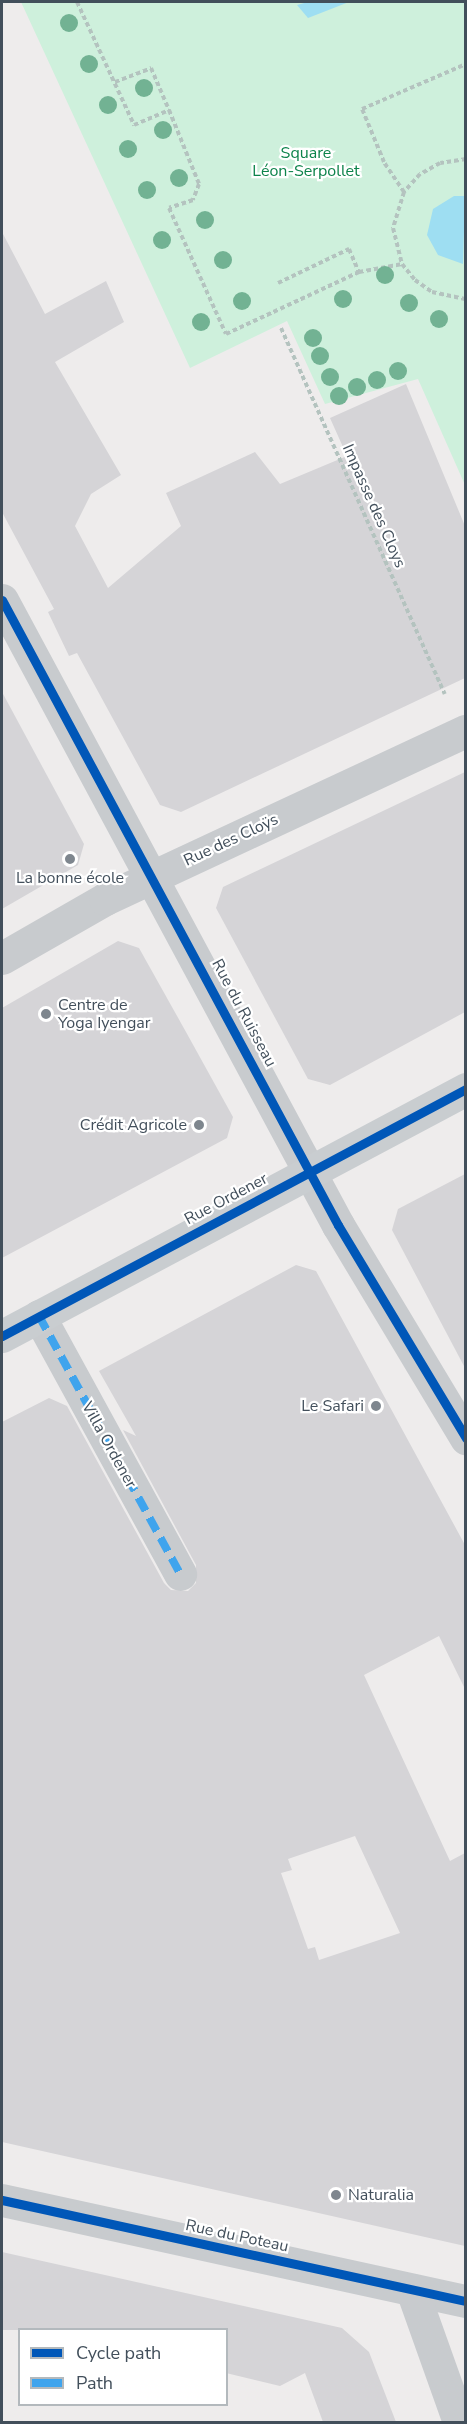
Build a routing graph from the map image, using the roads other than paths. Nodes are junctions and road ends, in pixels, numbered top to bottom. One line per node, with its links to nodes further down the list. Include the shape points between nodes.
1 (2, 600): 3 (street, Rue du Ruisseau)
2 (465, 731): 3 (street, Rue des Cloÿs)
3 (152, 877): 4 (street, Rue des Cloÿs); 6 (street, Rue du Ruisseau)
4 (2, 958)
5 (465, 1089): 6 (main road, Rue Ordener)
6 (310, 1172): 7 (main road, Rue Ordener); 9 (street, Rue du Ruisseau)
7 (39, 1316): 8 (main road, Rue Ordener); 11 (street, Villa Ordener)
8 (2, 1336)
9 (455, 1395): 10 (street, Rue du Ruisseau)
10 (465, 1438)
11 (180, 1574)
12 (2, 2200): 13 (street, Rue du Poteau)
13 (412, 2290): 14 (street, Rue du Poteau); 15 (street)
14 (465, 2301)
15 (459, 2422)

